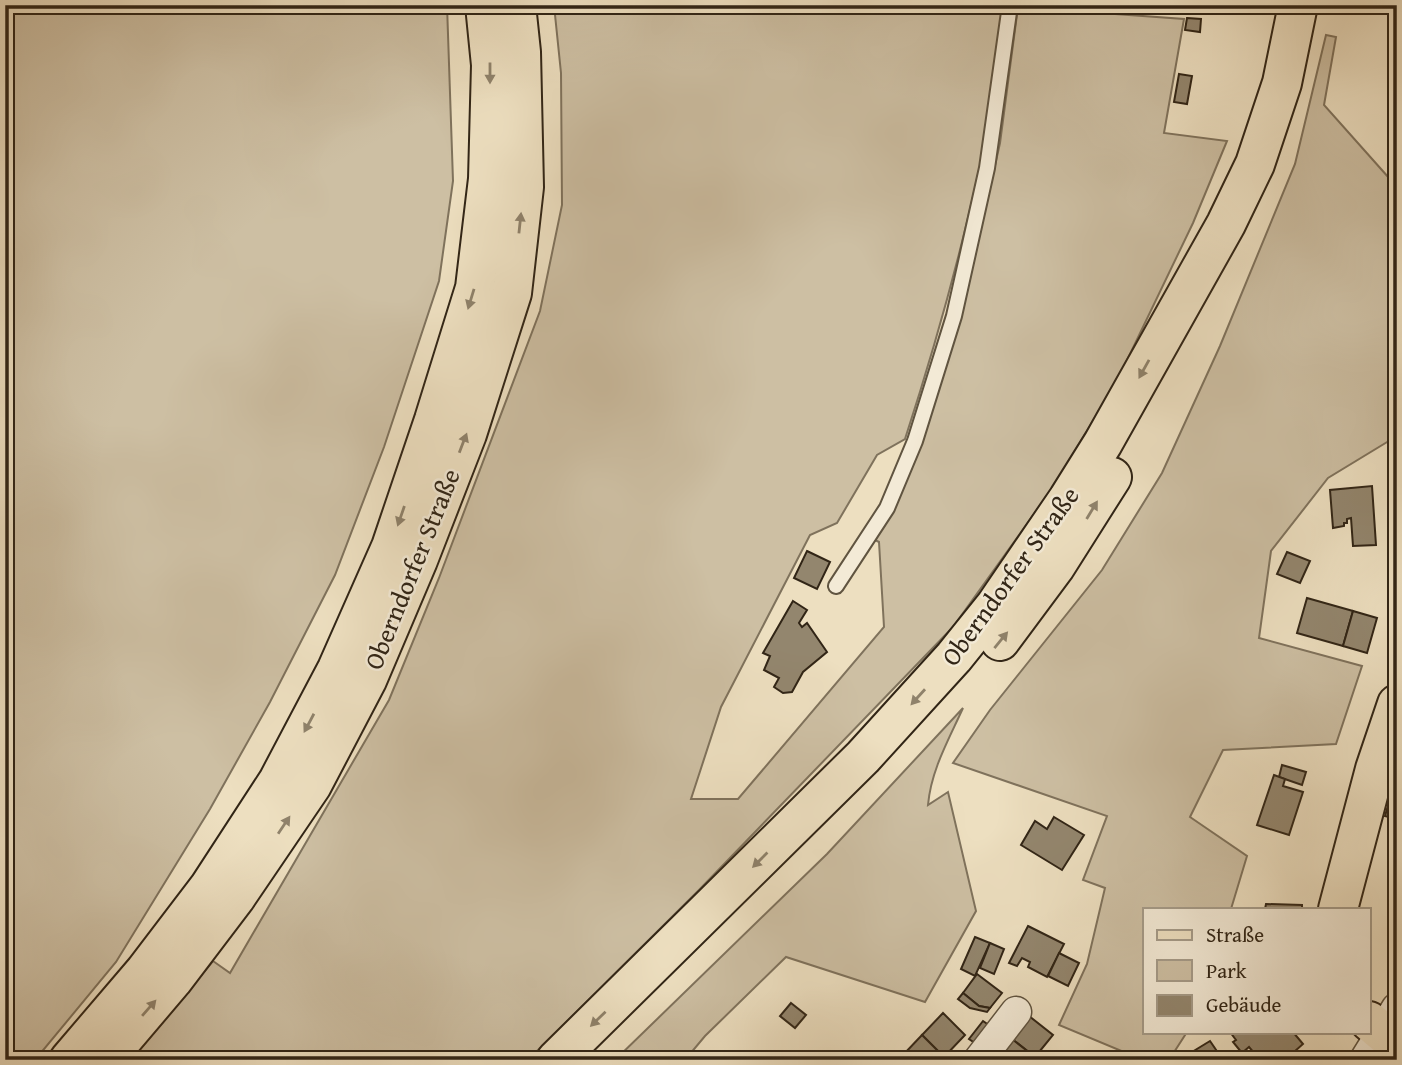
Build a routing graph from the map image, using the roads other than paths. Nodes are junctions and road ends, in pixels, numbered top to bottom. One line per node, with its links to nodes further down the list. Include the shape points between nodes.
1 (485, 5): 10 (main road, Oberndorfer Straße, one-way to 10, via 491,65 488,179 475,288 390,547 337,669 278,781 209,887)
2 (516, 5): 11 (main road, Oberndorfer Straße, one-way to 2, via 236,897 312,785 367,680 418,560 467,434 512,293 524,187)
3 (1010, 5): 6 (lane, via 987,168 954,316 915,441 887,508)
4 (1298, 5): 5 (main road, Oberndorfer Straße, via 1279,94 1255,164)
5 (1226, 224): 12 (main road, Oberndorfer Straße, one-way to 12, via 1103,443 995,606 863,757); 13 (main road, Oberndorfer Straße, one-way to 5, via 915,737 1012,626 1089,516 1174,368 1207,297)
6 (836, 586)
7 (1397, 704): 8 (main road)
8 (1338, 908)
9 (1016, 1012): 14 (street)
10 (69, 1060)
11 (105, 1060)
12 (556, 1060)
13 (594, 1060)
14 (979, 1060)

